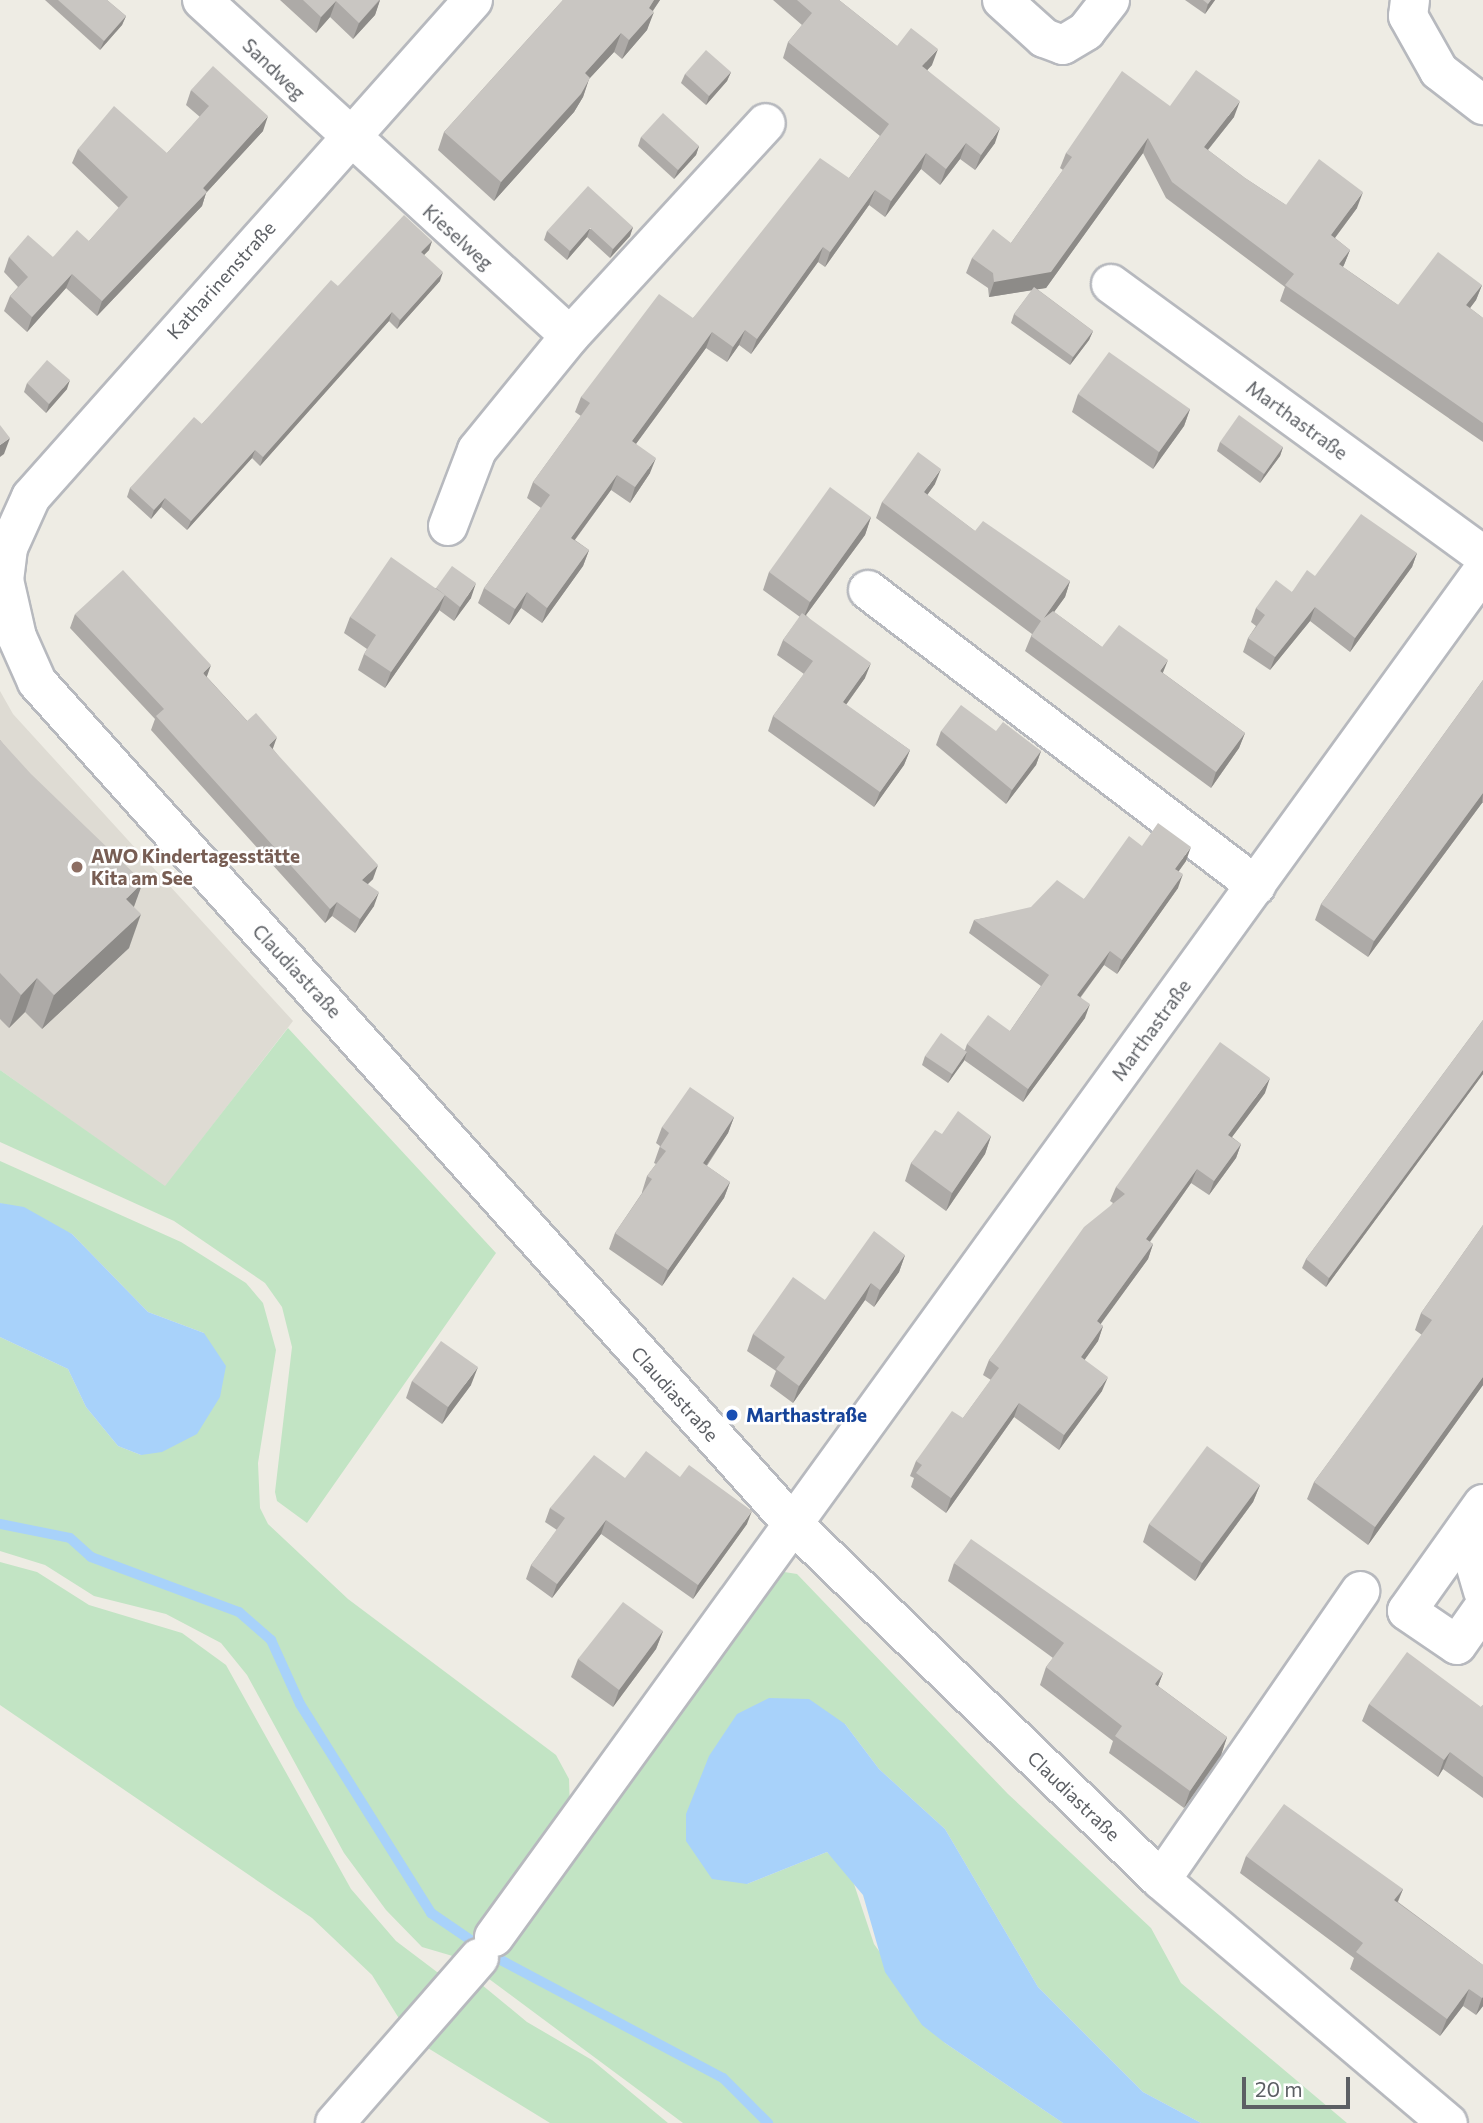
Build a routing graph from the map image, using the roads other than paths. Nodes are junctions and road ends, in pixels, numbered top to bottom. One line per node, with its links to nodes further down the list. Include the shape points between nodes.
1 (202, 0): 8 (street, Sandweg)
2 (473, 0): 8 (street, Katharinenstraße)
3 (1002, 0): 4 (street, via 1044,38 1063,45 1086,31)
4 (1110, 0)
5 (1410, 0): 6 (street, via 1408,16 1439,71)
6 (1483, 105)
7 (766, 123): 10 (street)
8 (347, 138): 10 (street, Kieselweg); 14 (street, Katharinenstraße, via 31,497 8,548)
9 (1111, 284): 12 (street, Marthastraße)
10 (570, 336): 11 (street, via 477,450)
11 (448, 526)
12 (1483, 555)
13 (1483, 570): 16 (street, Marthastraße)
14 (2, 579): 18 (street, Claudiastraße, via 17,637 37,682 82,738)
15 (868, 590): 16 (street)
16 (1256, 886): 18 (street, Marthastraße)
17 (1474, 1517): 20 (street); 21 (street, via 1407,1611 1457,1645)
18 (791, 1522): 22 (street, Claudiastraße); 23 (street, Marthastraße, via 486,1947)
19 (1360, 1591): 22 (street)
20 (1483, 1591)
21 (1483, 1608)
22 (1161, 1880): 24 (street, Claudiastraße)
23 (335, 2123)
24 (1448, 2123)

